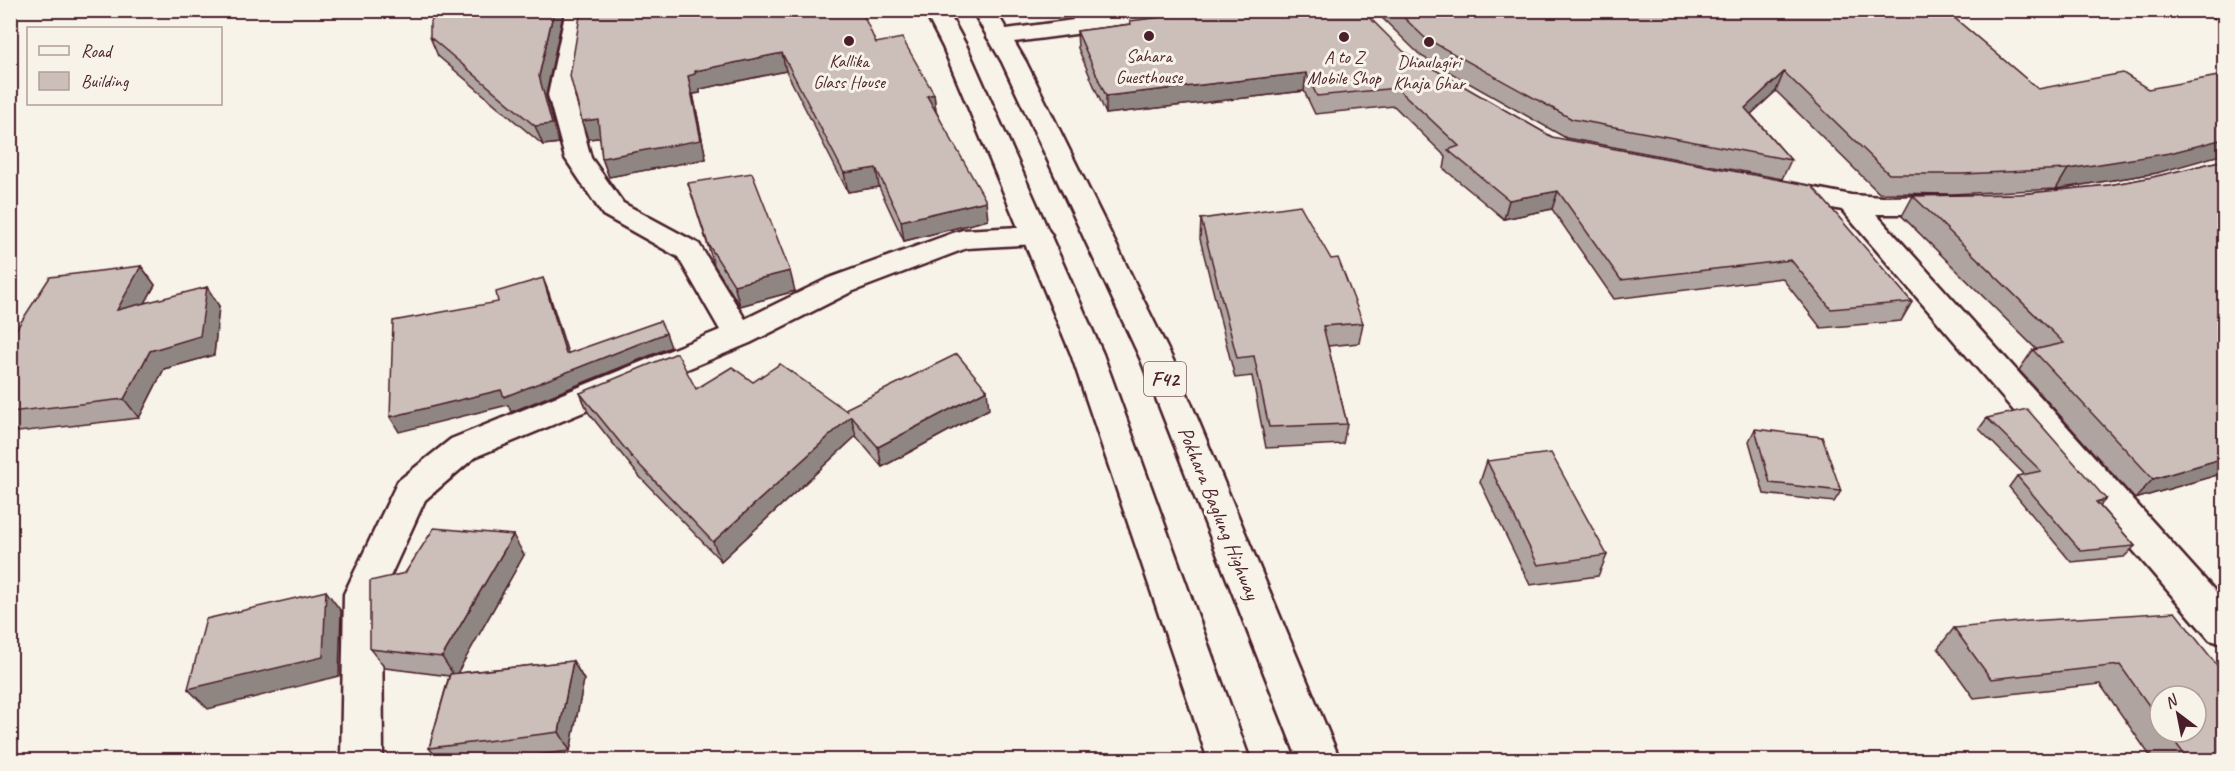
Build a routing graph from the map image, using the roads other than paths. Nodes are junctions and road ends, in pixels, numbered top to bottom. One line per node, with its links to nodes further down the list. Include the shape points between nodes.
1 (935, 10): 10 (main road)
2 (1204, 10): 3 (main road)
3 (1162, 13): 5 (main road)
4 (575, 14): 11 (main road, via 561,94 578,158 613,209 689,251)
5 (1080, 18): 6 (main road)
6 (991, 24): 15 (main road, Pokhara Baglung Highway / F42, via 1014,62 1157,360)
7 (1751, 184): 8 (main road)
8 (1851, 203): 9 (main road); 12 (main road)
9 (1973, 205)
10 (1037, 235): 11 (main road, via 963,239 840,285); 14 (main road, via 1087,354)
11 (739, 335): 13 (main road, via 464,447 411,491 363,594)
12 (2224, 628)
13 (362, 760)
14 (1229, 760)
15 (1319, 760)

